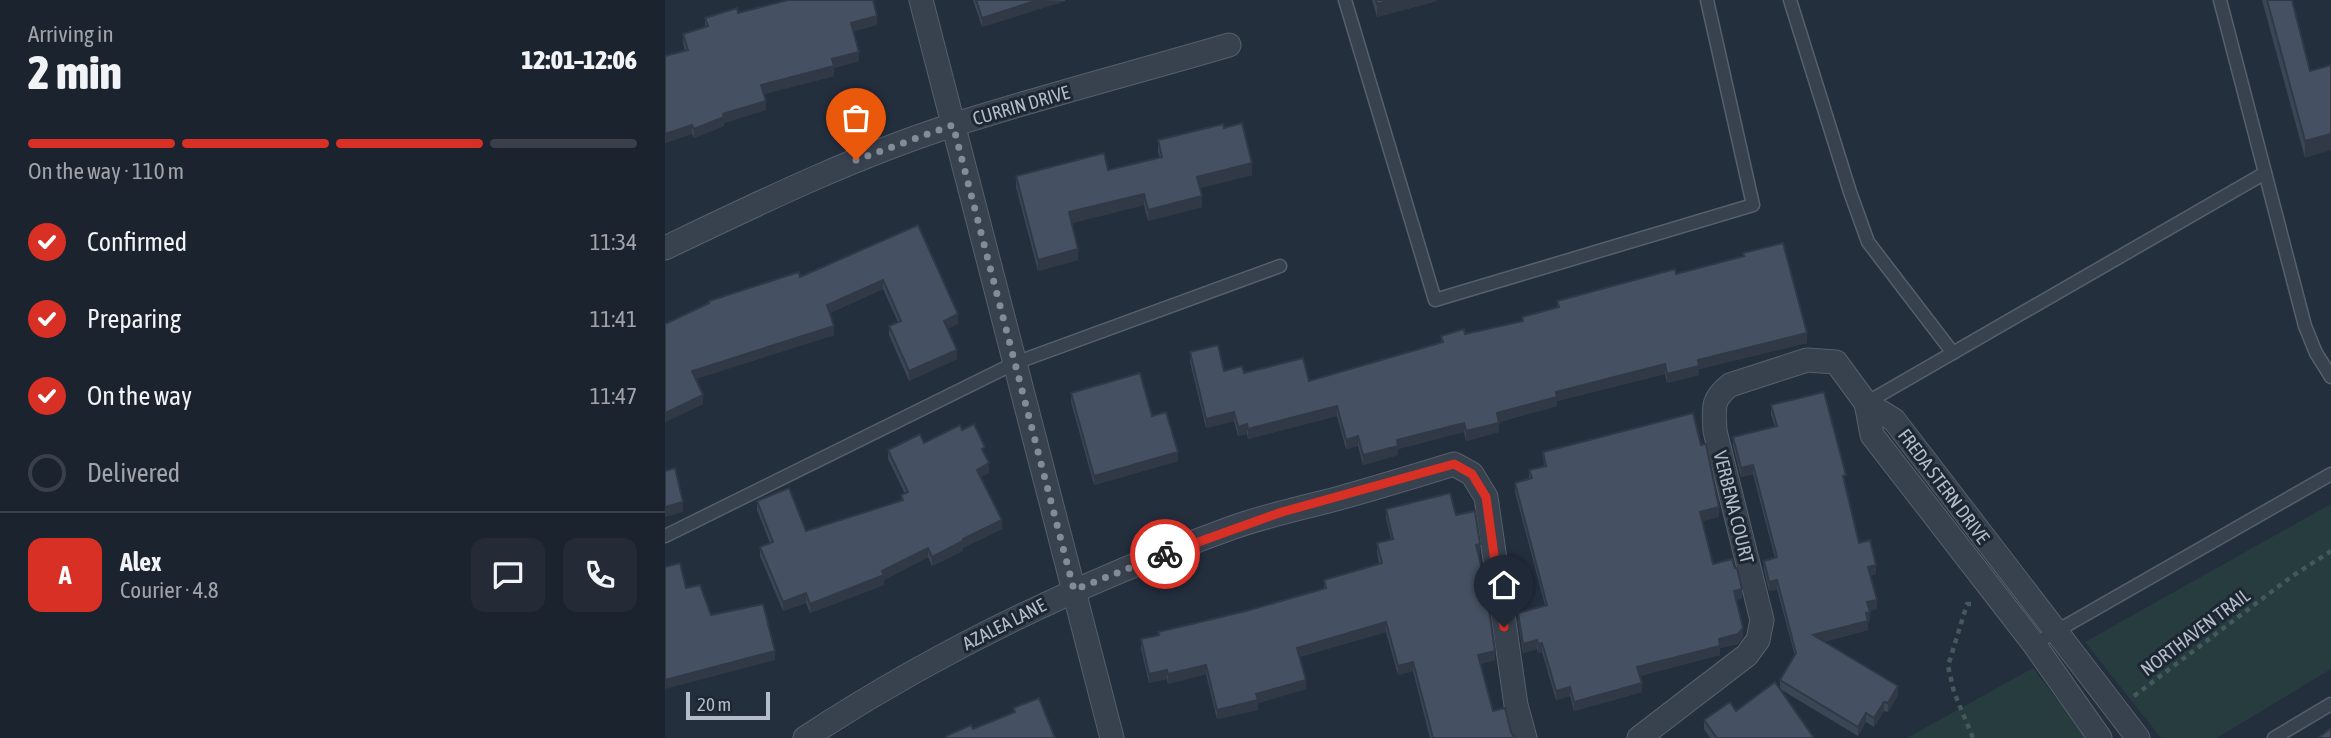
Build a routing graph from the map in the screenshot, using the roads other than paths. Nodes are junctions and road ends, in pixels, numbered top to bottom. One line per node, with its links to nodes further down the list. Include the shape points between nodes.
1 (921, 0): 7 (street)
2 (1345, 0): 3 (lane, via 1435,300 1753,205)
3 (1707, 0)
4 (2220, 0): 8 (lane)
5 (1793, 4): 11 (lane, via 1868,242)
6 (1229, 45): 7 (street, CURRIN DRIVE)
7 (953, 125): 9 (street, CURRIN DRIVE, via 856,160); 12 (street)
8 (2265, 173): 11 (lane); 13 (lane, via 2305,326)
9 (665, 248)
10 (1280, 266): 12 (lane)
11 (1953, 353): 14 (lane)
12 (1015, 363): 16 (lane); 17 (street)
13 (2331, 377)
14 (1866, 403): 18 (street, FREDA STERN DRIVE, via 1894,420); 19 (street, FREDA STERN DRIVE, via 1872,435); 24 (street, VERBENA COURT, via 1836,362 1807,360 1721,392 1714,403 1715,431 1762,620 1758,640 1747,655)
15 (2331, 474): 18 (lane)
16 (665, 536)
17 (1074, 590): 21 (street, AZALEA LANE, via 976,637); 22 (street); 23 (street, AZALEA LANE, via 1234,527 1454,464 1472,474 1486,497 1516,705)
18 (2056, 632): 19 (lane); 26 (street, FREDA STERN DRIVE)
19 (2034, 644): 25 (street, FREDA STERN DRIVE)
20 (2331, 704): 27 (lane)
21 (805, 738)
22 (1112, 738)
23 (1525, 738)
24 (1639, 738)
25 (2100, 738)
26 (2138, 738)
27 (2274, 738)

